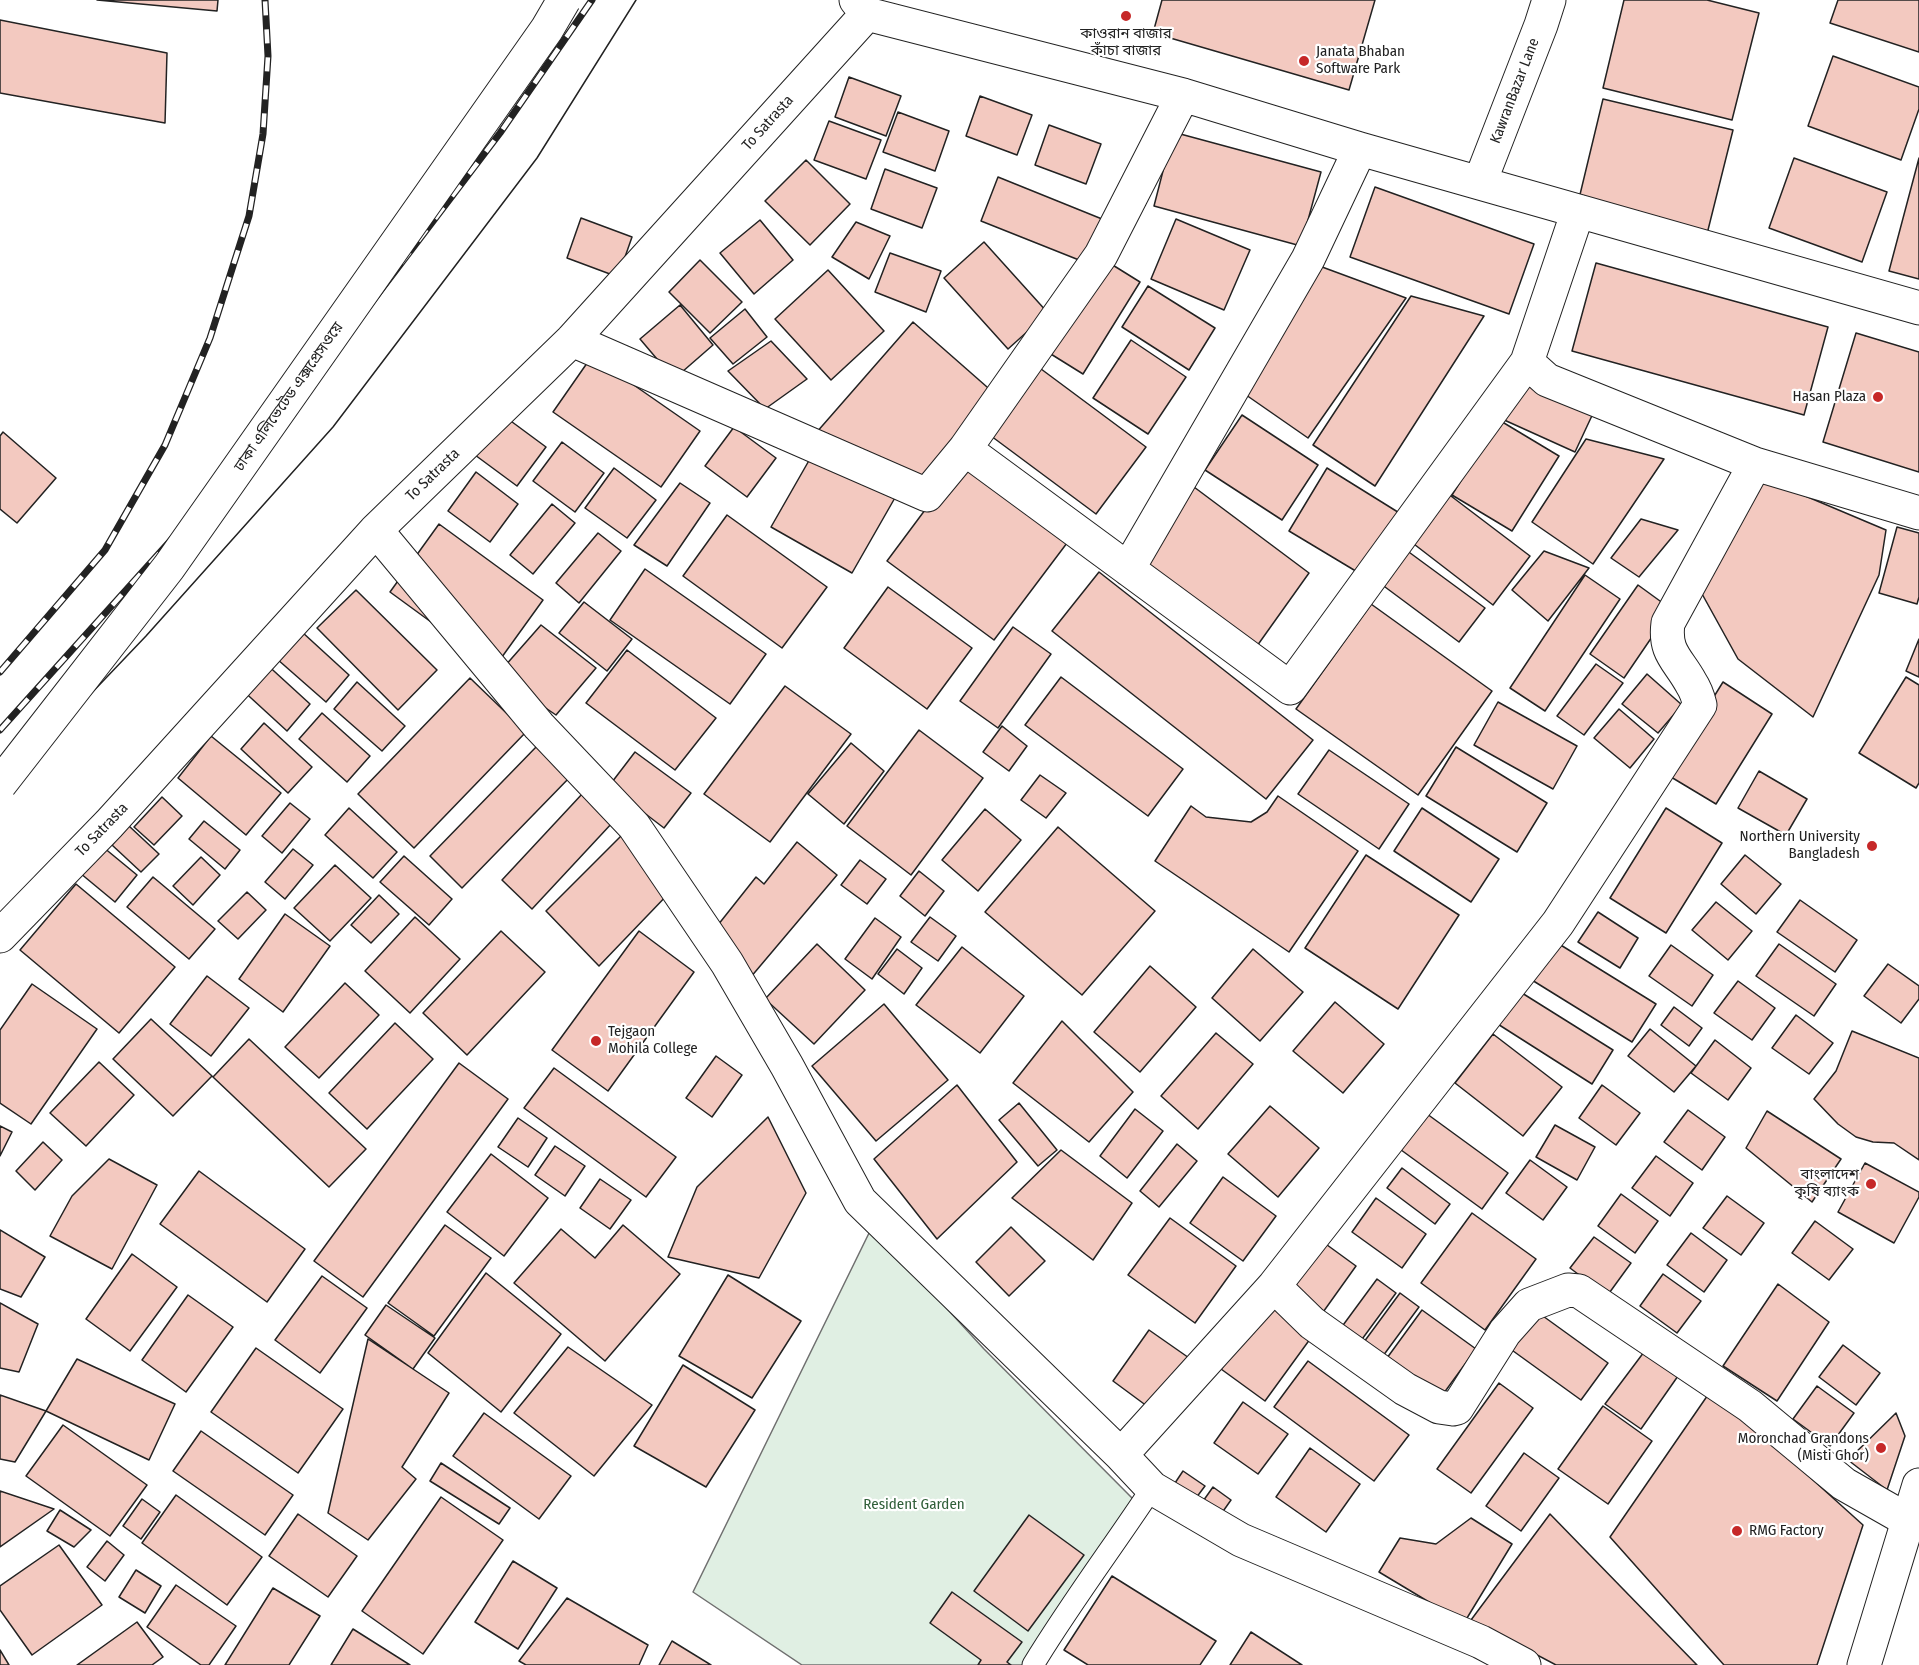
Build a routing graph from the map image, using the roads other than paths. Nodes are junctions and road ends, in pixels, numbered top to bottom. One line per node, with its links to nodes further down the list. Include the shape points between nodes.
1 (564, 0): 16 (main road, ঢাকা এলিভেটেড এক্সপ্রেসওয়ে, bridge, via 169,567)
2 (1549, 0): 6 (main road, KawranBazar Lane)
3 (861, 7): 4 (main road); 9 (main road, To Satrasta)
4 (1183, 95): 5 (main road); 11 (main road, via 1101,255)
5 (1360, 149): 6 (main road); 15 (main road, via 1308,259)
6 (1480, 182): 7 (main road)
7 (1578, 212): 8 (main road); 10 (main road)
8 (1919, 308)
9 (572, 340): 11 (main road, via 927,495); 14 (main road, To Satrasta)
10 (1527, 362): 12 (main road, via 1547,380); 15 (main road, via 1290,688)
11 (965, 449): 15 (main road)
12 (1755, 464): 13 (main road); 18 (main road, via 1668,622 1666,637 1675,660 1701,705 1558,923)
13 (1919, 513)
14 (376, 531): 17 (main road, To Satrasta, via 110,824); 19 (main road, via 539,726 634,826 727,963 860,1201)
15 (1128, 569)
16 (0, 784)
17 (0, 936)
18 (1274, 1286): 19 (main road); 22 (main road, via 1312,1323 1405,1389 1439,1407 1453,1409 1505,1332 1529,1305 1568,1290 1579,1291 1750,1406 1845,1484)
19 (1121, 1455): 21 (main road)
20 (1919, 1485): 22 (main road)
21 (1152, 1488): 23 (lane); 24 (main road, via 1241,1540 1481,1642)
22 (1909, 1521): 25 (main road)
23 (1033, 1665)
24 (1524, 1665)
25 (1864, 1665)

